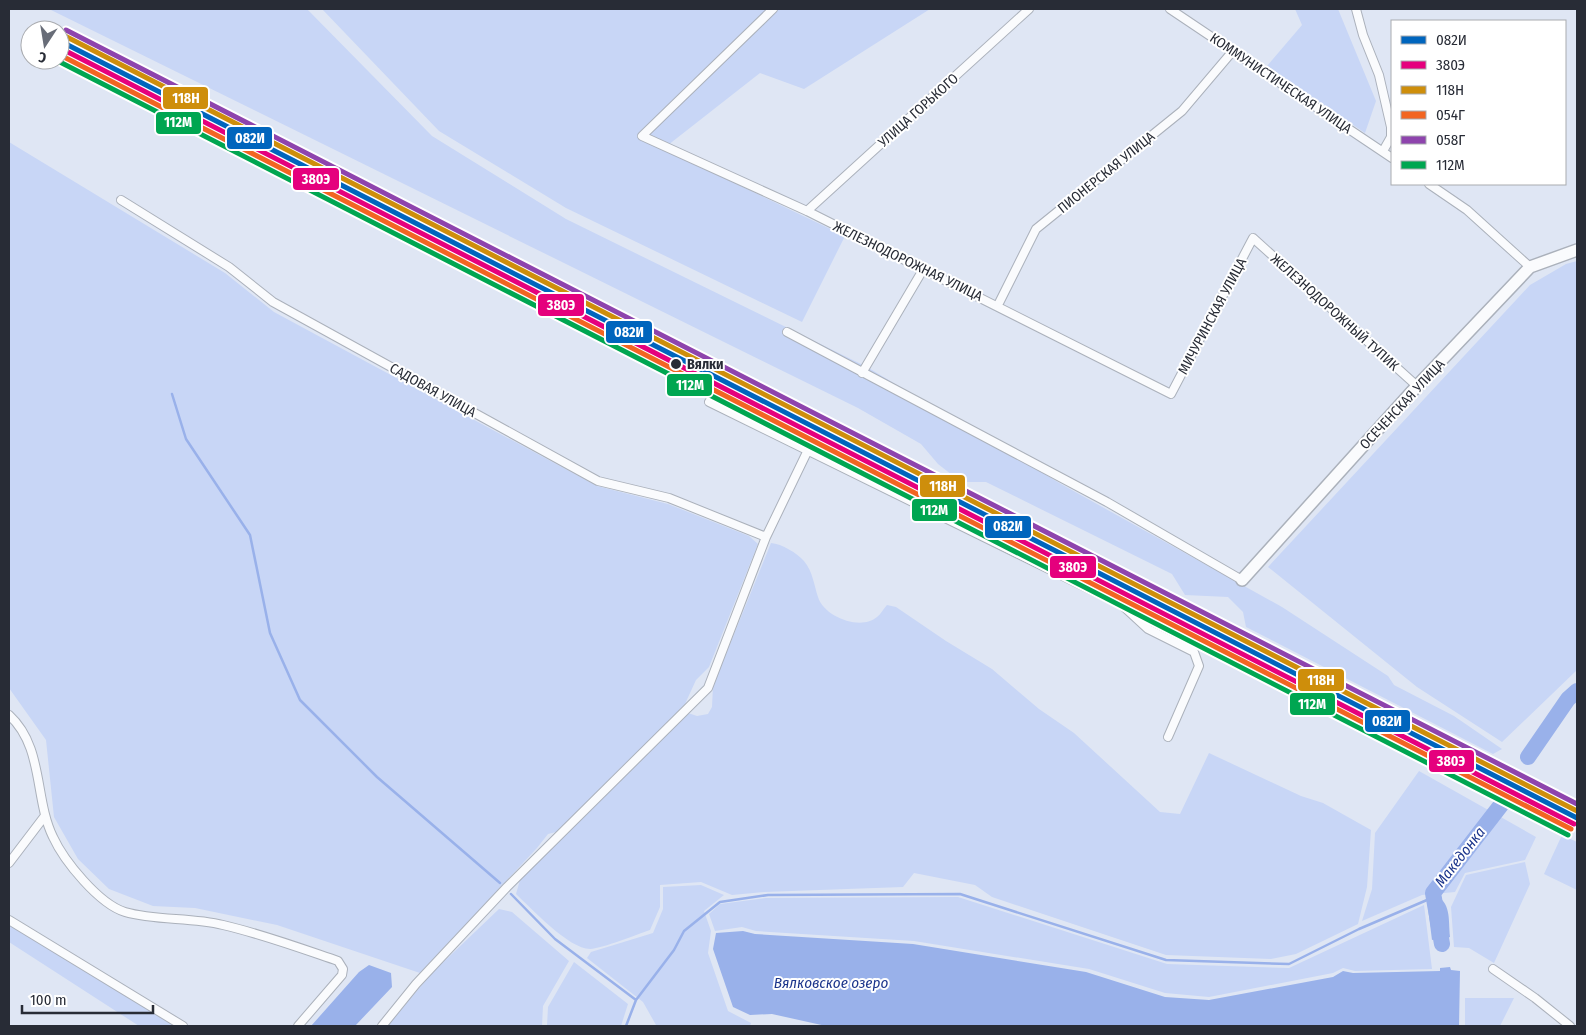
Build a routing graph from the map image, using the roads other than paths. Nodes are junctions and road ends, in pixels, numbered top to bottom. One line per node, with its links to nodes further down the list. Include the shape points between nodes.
1 (773, 9): 12 (street, ЖЕЛЕЗНОДОРОЖНАЯ УЛИЦА, via 642,136)
2 (1029, 9): 12 (street, УЛИЦА ГОРЬКОГО)
3 (1170, 9): 5 (street, КОММУНИСТИЧЕСКАЯ УЛИЦА)
4 (1356, 9): 6 (street, via 1379,75)
5 (1232, 52): 8 (street, КОММУНИСТИЧЕСКАЯ УЛИЦА); 17 (street, ПИОНЕРСКАЯ УЛИЦА, via 1182,111 1036,229)
6 (1391, 123)
7 (1391, 137): 8 (street)
8 (1383, 151): 9 (street, КОММУНИСТИЧЕСКАЯ УЛИЦА)
9 (1391, 157)
10 (1430, 185): 15 (street, via 1466,210)
11 (120, 200): 24 (street, САДОВАЯ УЛИЦА, via 229,267 273,302 598,481 669,498)
12 (807, 211): 16 (street, ЖЕЛЕЗНОДОРОЖНАЯ УЛИЦА)
13 (1253, 238): 20 (street, ЖЕЛЕЗНОДОРОЖНЫЙ ТУПИК); 21 (street, МИЧУРИНСКАЯ УЛИЦА)
14 (1577, 250): 15 (street, ОСЕЧЕНСКАЯ УЛИЦА)
15 (1530, 266): 20 (street, ОСЕЧЕНСКАЯ УЛИЦА)
16 (924, 268): 17 (street, ЖЕЛЕЗНОДОРОЖНАЯ УЛИЦА); 19 (street)
17 (998, 305): 21 (street, ЖЕЛЕЗНОДОРОЖНАЯ УЛИЦА)
18 (787, 332): 19 (street)
19 (862, 373): 25 (street, via 1107,502)
20 (1416, 386): 25 (street, ОСЕЧЕНСКАЯ УЛИЦА)
21 (1171, 394)
22 (709, 402): 23 (street)
23 (808, 450): 24 (street); 27 (street, via 1122,605 1148,629 1194,652 1199,666)
24 (766, 537): 34 (street, via 708,688 507,887 416,984)
25 (1242, 580)
26 (9, 715): 28 (street, via 27,738 38,770)
27 (1168, 737)
28 (44, 817): 29 (street); 33 (street, via 73,869 107,902 124,912 221,924 338,961 343,969 342,975)
29 (9, 863)
30 (9, 920): 32 (street)
31 (1493, 969): 35 (street)
32 (183, 1026)
33 (298, 1026)
34 (382, 1026)
35 (1570, 1026)

